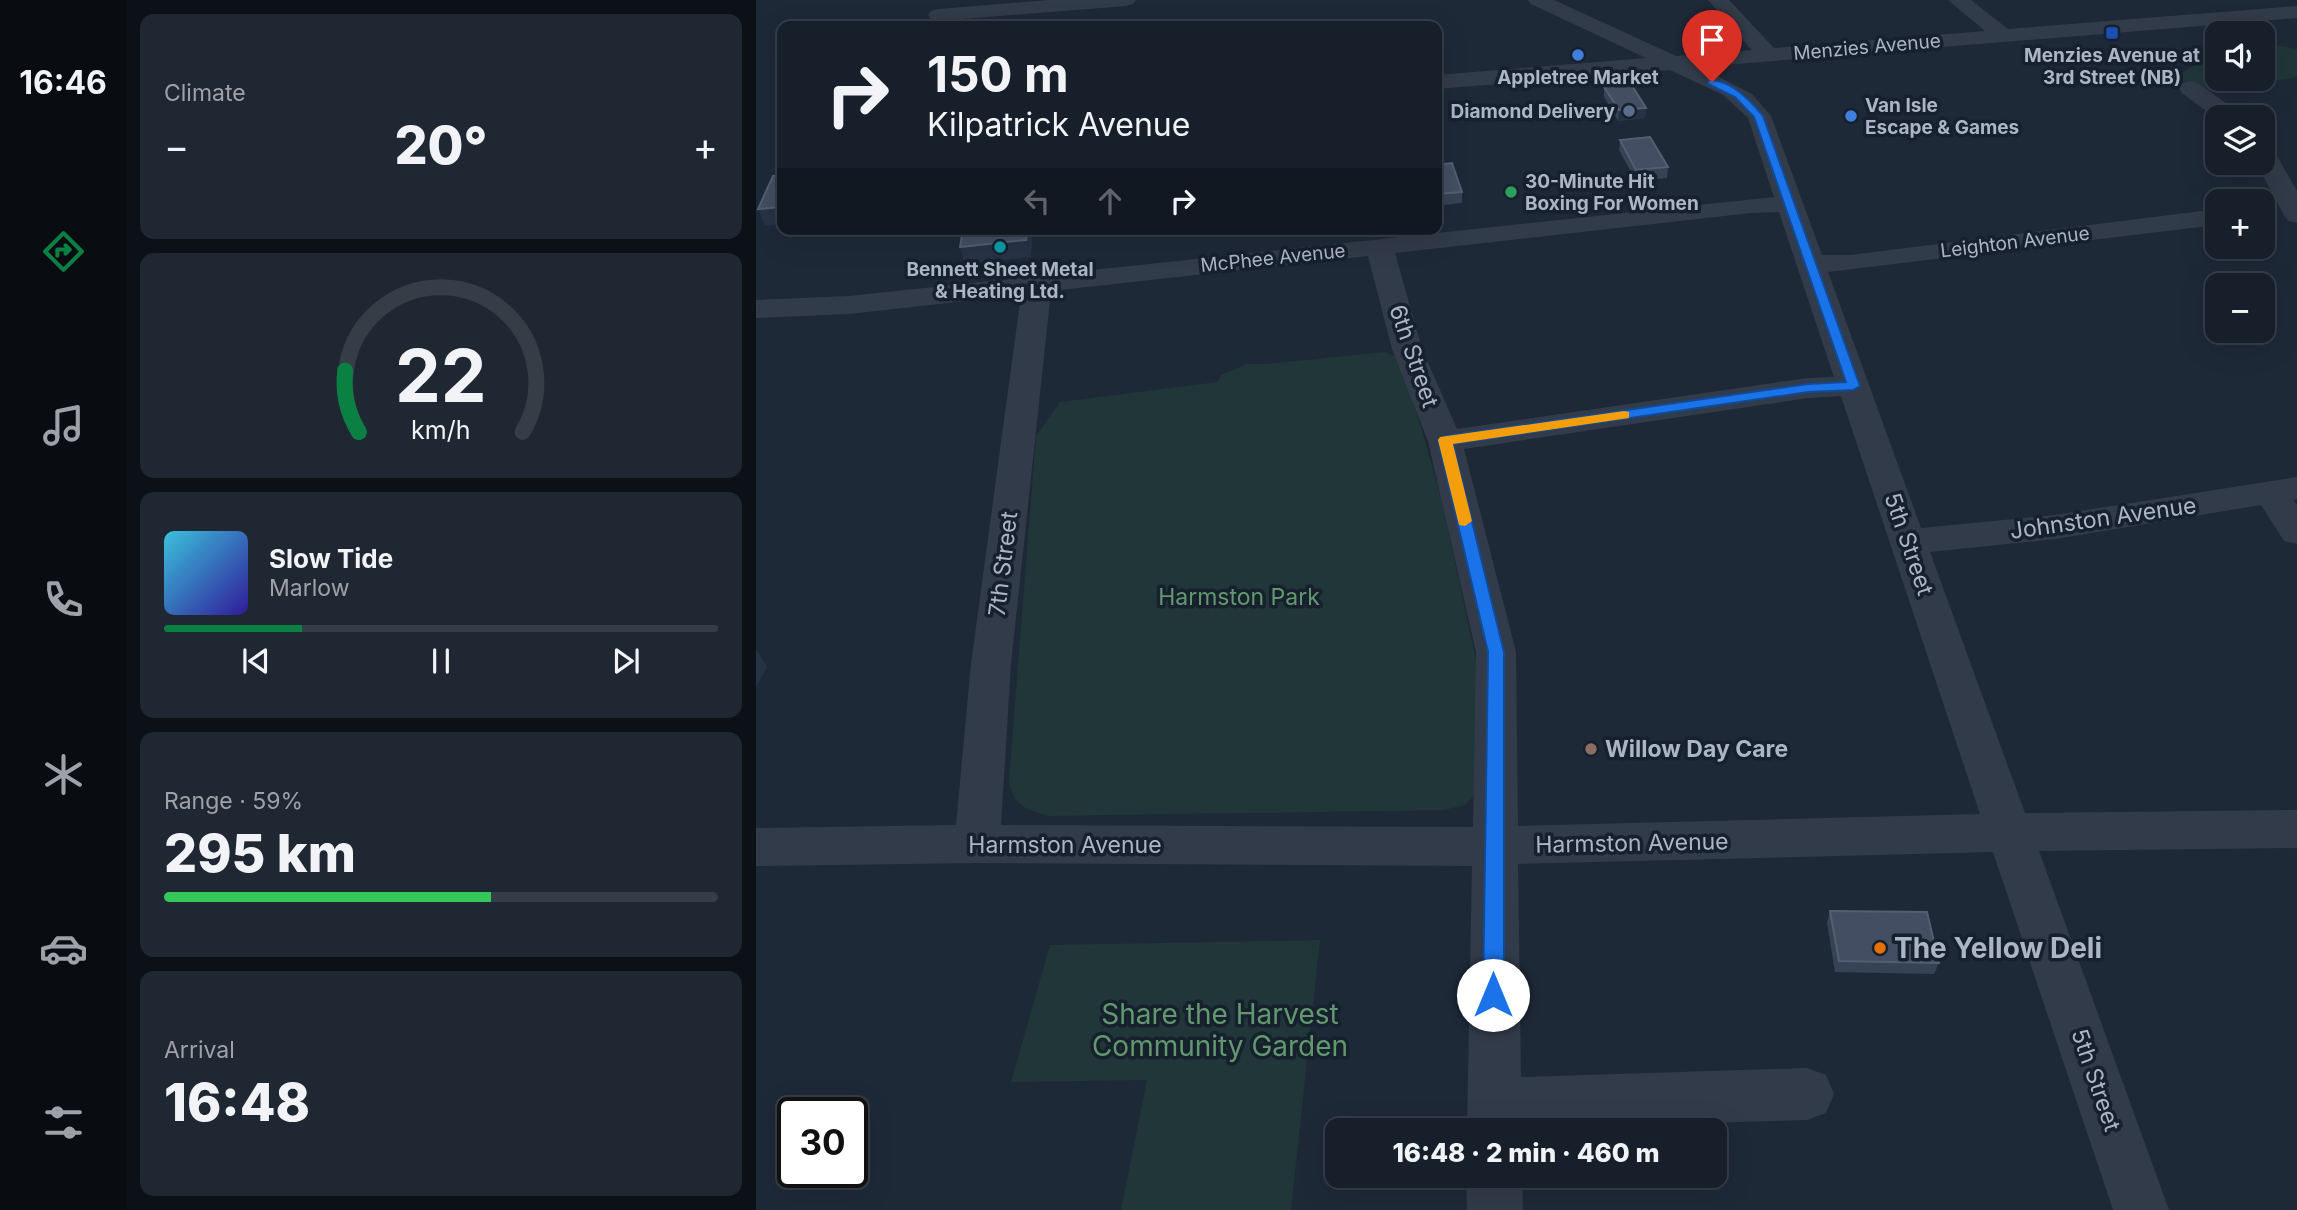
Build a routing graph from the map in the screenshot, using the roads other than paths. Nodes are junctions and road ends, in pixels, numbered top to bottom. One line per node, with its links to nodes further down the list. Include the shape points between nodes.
1 (1126, 0): 6 (street)
2 (1538, 0): 13 (street, 5th Street)
3 (1718, 0): 12 (street)
4 (1958, 0): 11 (street)
5 (2196, 0): 9 (street)
6 (1065, 5): 8 (street); 10 (street)
7 (2297, 12): 9 (street, Menzies Avenue)
8 (938, 14)
9 (2225, 18): 11 (street, Menzies Avenue)
10 (1063, 21)
11 (2004, 36): 12 (street, Menzies Avenue)
12 (1762, 48): 14 (street, Menzies Avenue)
13 (1669, 63): 14 (street, 5th Street); 15 (street)
14 (1726, 72): 19 (street, 5th Street, via 1759,116)
15 (1442, 82)
16 (2190, 88): 17 (street)
17 (2213, 105)
18 (2275, 174): 21 (street)
19 (1789, 204): 23 (street, McPhee Avenue); 24 (street, 5th Street)
20 (2275, 211): 21 (street)
21 (2295, 211)
22 (2205, 219): 24 (street, Leighton Avenue)
23 (1380, 247): 25 (street, McPhee Avenue); 28 (street, 6th Street, via 1407,349)
24 (1812, 264): 27 (street, 5th Street)
25 (1037, 285): 26 (street, McPhee Avenue, via 849,305); 34 (street, 7th Street, via 990,664)
26 (756, 309)
27 (1853, 386): 28 (street, via 1808,388); 31 (street, 5th Street)
28 (1445, 440): 35 (street, 6th Street, via 1496,652)
29 (2283, 490): 30 (street); 31 (street, Johnston Avenue, via 2103,520)
30 (2297, 531)
31 (1908, 541): 33 (street, 5th Street)
32 (2297, 829): 33 (street, Harmston Avenue)
33 (2010, 833): 35 (street, Harmston Avenue); 41 (street, 5th Street)
34 (977, 844): 35 (street, Harmston Avenue); 36 (street, Harmston Avenue)
35 (1496, 846): 38 (street, 6th Street)
36 (756, 847)
37 (1807, 1094): 38 (street)
38 (1493, 1117)
39 (1494, 1188): 40 (street)
40 (1495, 1210)
41 (2141, 1210)

